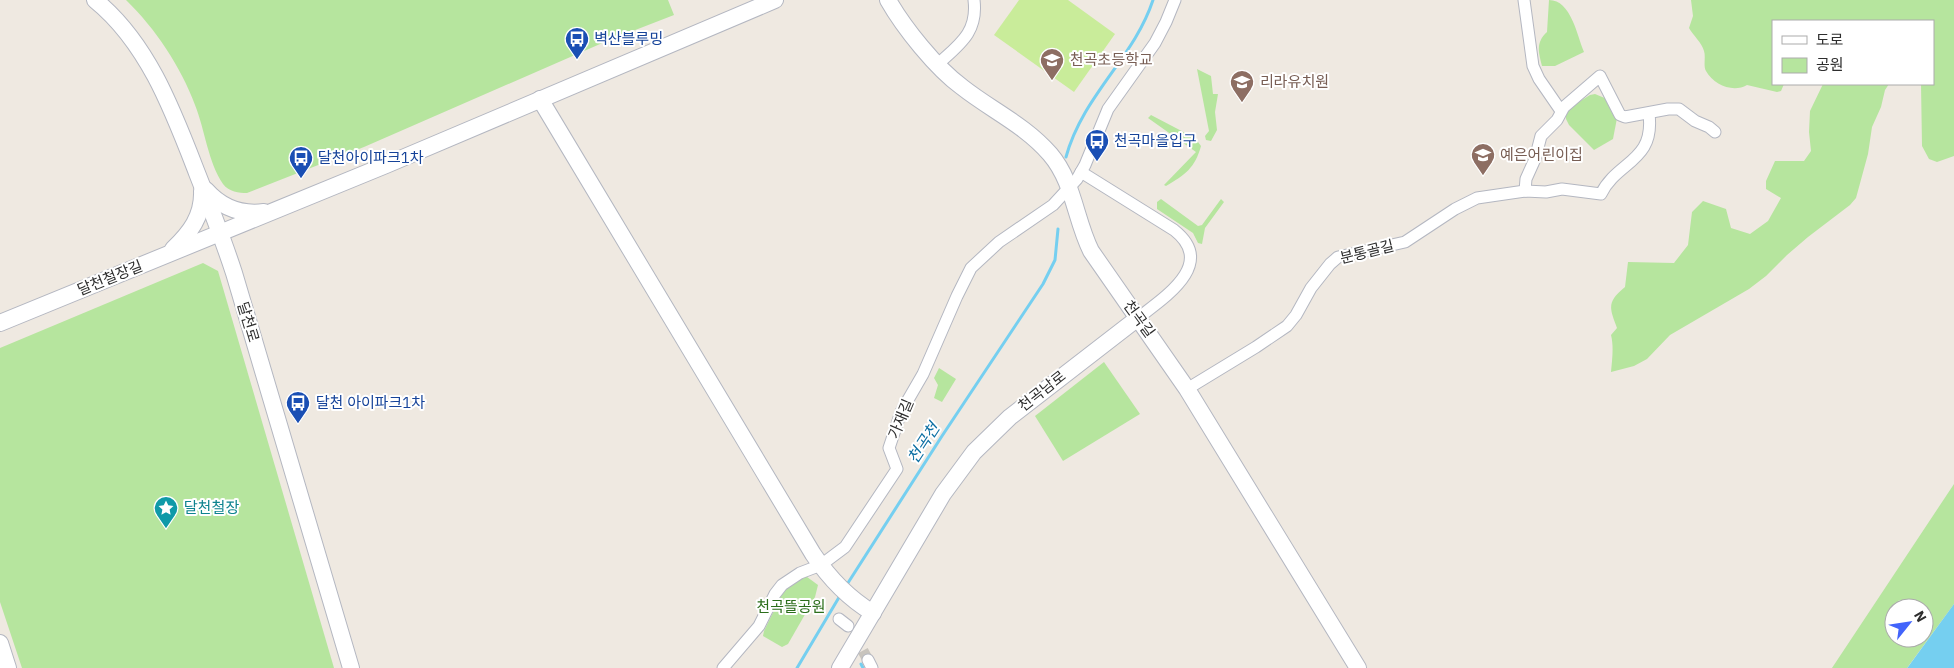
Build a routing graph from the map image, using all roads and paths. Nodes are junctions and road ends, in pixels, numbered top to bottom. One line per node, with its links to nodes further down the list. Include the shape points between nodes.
1 (95, 0): 15 (street, 달천로, via 123,28 154,75 175,117)
2 (775, 0): 10 (street, 달천철장길)
3 (879, 0): 8 (street)
4 (888, 0): 8 (street)
5 (974, 0): 9 (street, via 972,28)
6 (1175, 0): 14 (street, 가재길, via 1155,43 1108,109)
7 (1524, 0): 11 (street, via 1533,66)
8 (900, 19): 9 (street, 천곡길)
9 (938, 64): 16 (street, 천곡길, via 961,86 1032,136 1058,165)
10 (540, 99): 18 (street, 달천철장길); 24 (street)
11 (1561, 111): 12 (street, via 1600,76 1620,115); 17 (street, via 1558,120 1541,136)
12 (1649, 114): 13 (street, via 1679,109); 17 (street, 분통골길, via 1651,128 1647,143 1601,194 1569,189 1538,193)
13 (1715, 132)
14 (1081, 172): 16 (street, 가재길); 21 (street, 천곡남로, via 1174,230 1188,246 1190,259 1181,282)
15 (201, 184): 18 (street, via 215,200 232,209 247,213); 19 (street, 달천로); 20 (street, via 201,204 195,223 179,244)
16 (1070, 187): 21 (street, 천곡길, via 1091,252); 24 (street, 가재길, via 1047,210 999,242 971,268 924,374 901,412 890,446 896,472)
17 (1524, 191): 23 (street, 분통골길, via 1477,198 1405,242 1338,257 1311,288 1287,326)
18 (274, 211): 19 (street, 달천철장길)
19 (220, 232): 20 (street, 달천철장길); 28 (street, 달천로)
20 (163, 256): 22 (street, 달천철장길)
21 (1138, 318): 23 (street, 천곡길); 25 (street, 천곡남로, via 1010,417 974,452 943,494)
22 (0, 324)
23 (1187, 389): 31 (street, 천곡길)
24 (825, 571): 25 (street, via 855,601); 29 (street, 가재길, via 800,573 782,585 759,626)
25 (873, 613): 30 (street, 천곡남로)
26 (0, 643): 27 (street)
27 (8, 668)
28 (351, 668)
29 (723, 668)
30 (840, 668)
31 (1358, 668)

